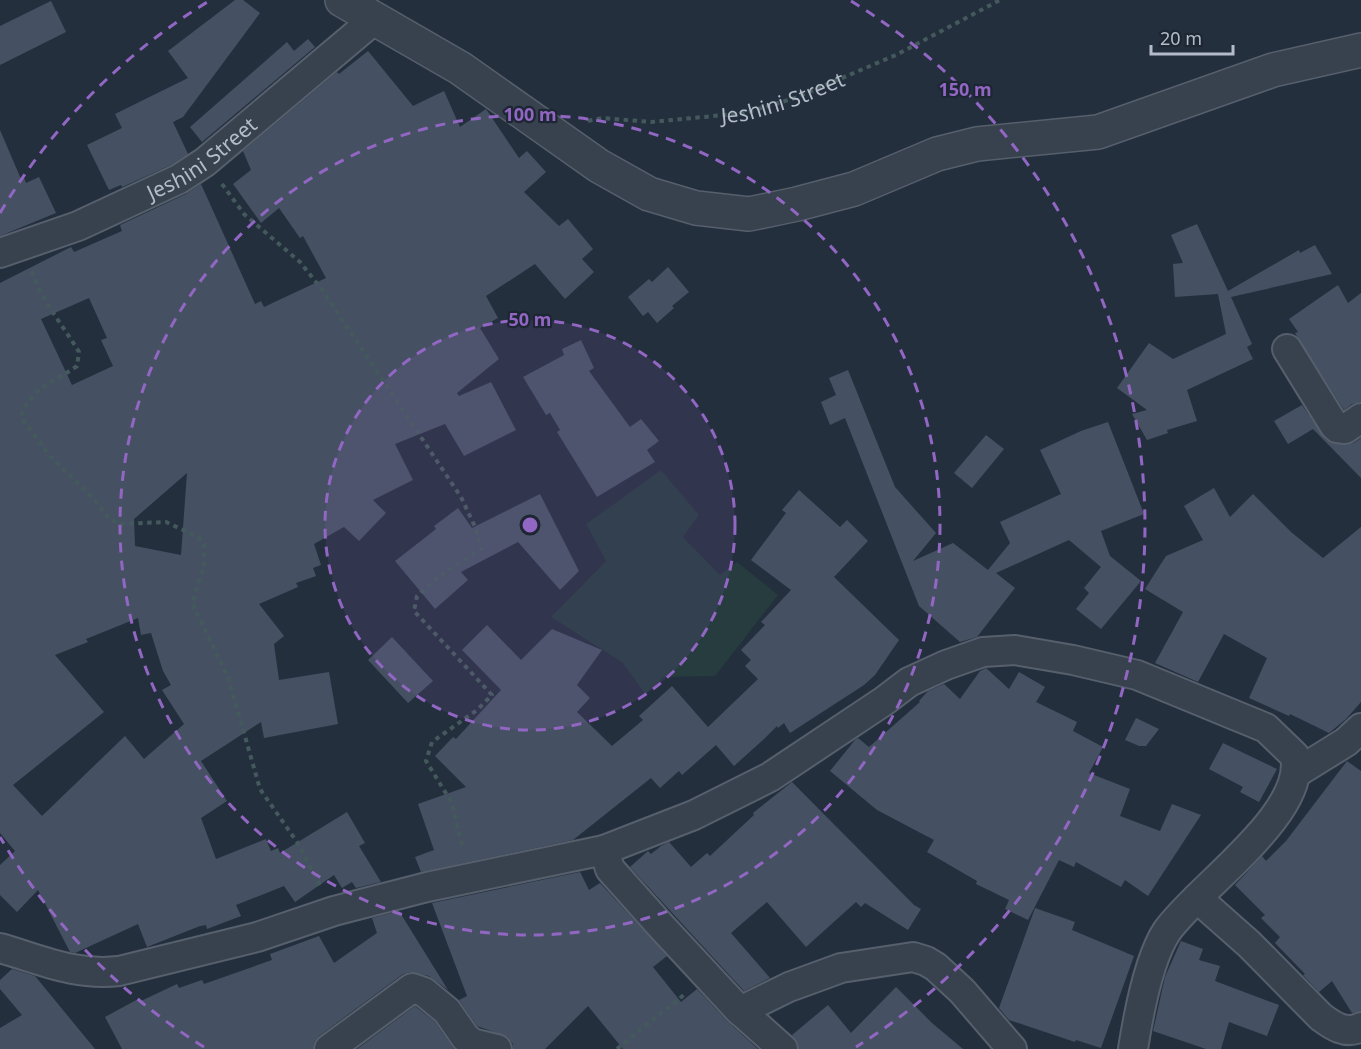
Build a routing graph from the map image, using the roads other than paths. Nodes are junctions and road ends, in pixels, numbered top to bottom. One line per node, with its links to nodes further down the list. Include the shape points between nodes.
1 (342, 0): 2 (street)
2 (376, 18): 3 (street, via 460,68 599,166 649,194 696,208 748,214 854,189 937,154 977,144 1098,132 1273,70); 4 (street, Jeshini Street, via 205,162 179,179 78,226)
3 (1361, 50)
4 (11, 248)
5 (1287, 349): 6 (street, via 1337,428 1345,429)
6 (1361, 418)
7 (1356, 741): 8 (street)
8 (1296, 773): 9 (street, via 1295,756 1266,728 1137,675 1015,650 983,652 909,682 770,777 694,815); 10 (street, via 1276,815)
9 (604, 850): 11 (street, via 334,911 257,937 119,971 80,972); 12 (street, via 610,869)
10 (1197, 898): 13 (street, via 1321,1017 1346,1031); 18 (street, via 1158,947 1137,1020)
11 (0, 948)
12 (740, 1011): 16 (street); 17 (street, via 841,968 913,957 936,967 962,991)
13 (1361, 1027)
14 (329, 1049): 15 (street, via 412,988 424,992 447,1011 472,1043)
15 (497, 1049)
16 (783, 1049)
17 (1012, 1049)
18 (1133, 1049)

